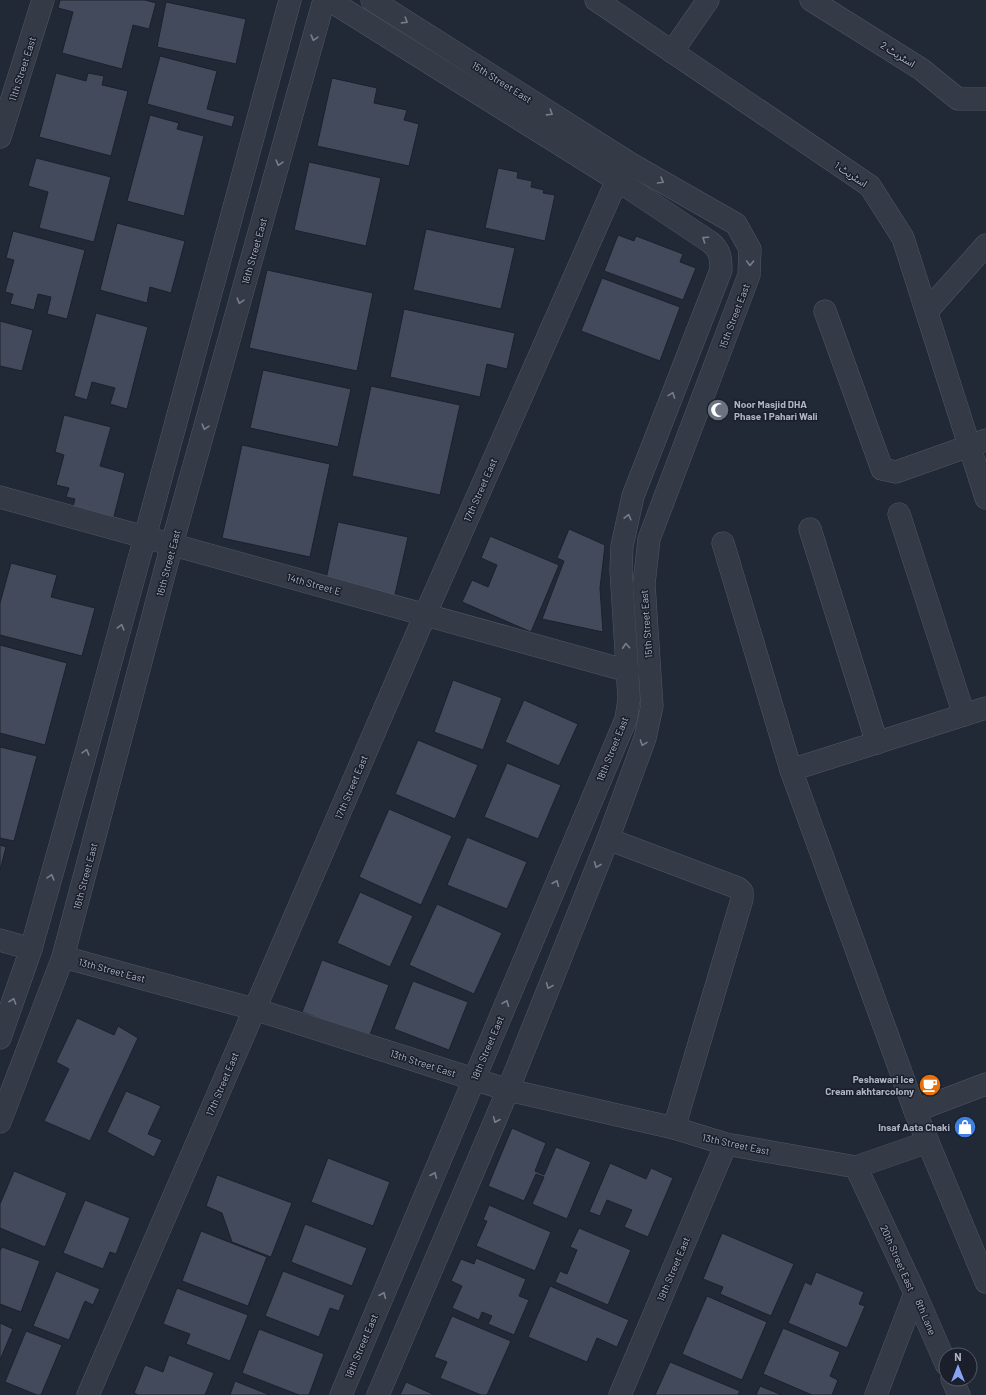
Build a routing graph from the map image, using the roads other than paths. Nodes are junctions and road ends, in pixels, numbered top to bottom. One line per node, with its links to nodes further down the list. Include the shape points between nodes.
1 (43, 0): 11 (street, 11th Street East)
2 (290, 0): 21 (street)
3 (324, 0): 23 (street, 16th Street East, one-way to 23)
4 (329, 0): 12 (street)
5 (372, 0): 30 (street, 15th Street East, one-way to 30, via 631,164 736,224 750,249 750,275 649,539 644,584 652,706 645,738)
6 (596, 0): 9 (street, اسٹریٹ 1)
7 (708, 0): 9 (street)
8 (811, 0): 10 (street, اسٹریٹ 2, via 921,69 958,99)
9 (672, 52): 15 (street, اسٹریٹ 1, via 870,186 904,238)
10 (986, 99)
11 (0, 137)
12 (617, 180): 24 (street, 17th Street East); 25 (street, one-way to 12, via 621,570 627,521 633,496 721,270 721,257 717,248 710,242)
13 (986, 245): 15 (street)
14 (825, 311): 16 (street, via 882,469 896,472)
15 (927, 311): 16 (street, اسٹریٹ 1)
16 (978, 443): 17 (street, اسٹریٹ 1)
17 (985, 492)
18 (0, 497): 21 (street, 14th Street E)
19 (899, 514): 27 (street)
20 (810, 529): 28 (street)
21 (146, 537): 23 (street, 14th Street E); 32 (street, one-way to 21)
22 (723, 543): 29 (street)
23 (172, 544): 24 (street, 14th Street E); 33 (street, 16th Street East)
24 (425, 615): 25 (street, 14th Street E); 34 (street, 17th Street East)
25 (628, 671): 36 (street, 18th Street East, one-way to 25, via 626,719 629,699)
26 (986, 708): 27 (street)
27 (964, 715): 28 (street)
28 (877, 743): 29 (street)
29 (791, 770): 39 (street)
30 (608, 839): 38 (street, one-way to 38); 41 (street, via 738,888 742,892)
31 (0, 940): 32 (street)
32 (31, 949): 35 (street, one-way to 32)
33 (63, 957): 34 (street, 13th Street East); 40 (street, 16th Street East)
34 (254, 1009): 36 (street, 13th Street East); 48 (street, 17th Street East)
35 (0, 1038)
36 (474, 1079): 38 (street, 13th Street East); 49 (street, 18th Street East, one-way to 36)
37 (986, 1084): 39 (street)
38 (508, 1090): 41 (street, 13th Street East); 50 (street, one-way to 50)
39 (915, 1111): 42 (street)
40 (0, 1122)
41 (674, 1128): 43 (street, 13th Street East)
42 (928, 1142): 44 (street); 45 (street)
43 (726, 1144): 44 (street, 13th Street East); 51 (street, 19th Street East)
44 (856, 1167): 46 (street, 20th Street East)
45 (986, 1282)
46 (915, 1293): 47 (street, 8th Lane); 52 (street, 20th Street East)
47 (939, 1347)
48 (88, 1395)
49 (341, 1395)
50 (378, 1395)
51 (620, 1395)
52 (876, 1395)

